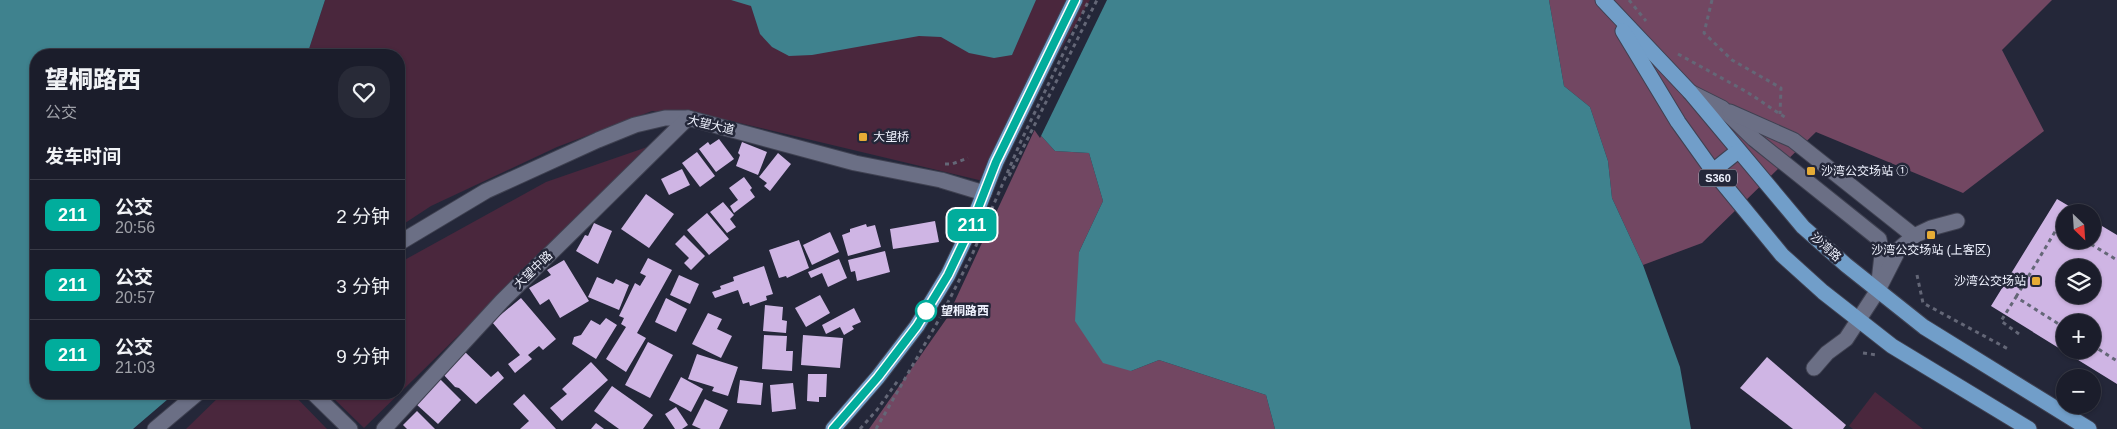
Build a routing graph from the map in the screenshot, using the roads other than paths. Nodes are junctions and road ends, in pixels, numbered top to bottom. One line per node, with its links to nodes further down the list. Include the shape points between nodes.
1 (1075, 0): 8 (main road)
2 (1607, 5): 3 (main road, 沙湾路 / S360); 7 (main road, 沙湾路 / S360, via 1657,90)
3 (1690, 92): 4 (street); 6 (main road, 沙湾路 / S360)
4 (1722, 108): 10 (street, via 1794,140); 12 (street, via 1754,139 1879,239 1882,255)
5 (688, 118): 8 (street, 大望大道, via 855,163 941,180); 11 (street, 大望大道, via 664,118 635,125 598,140 486,191); 19 (street, 大望中路, via 502,301)
6 (1738, 151): 7 (main road); 12 (main road, 沙湾路 / S360, via 1802,227)
7 (1712, 171): 13 (main road, 沙湾路 / S360, via 1782,255)
8 (984, 193): 20 (main road, via 948,275 917,326)
9 (1957, 221): 10 (street)
10 (1914, 236): 12 (street, via 1899,248)
11 (405, 239)
12 (1878, 290): 13 (street); 22 (main road, 沙湾路 / S360, via 1924,327)
13 (1858, 320): 14 (street, via 1846,339); 21 (main road, 沙湾路 / S360, via 1892,346)
14 (1814, 368)
15 (190, 399): 17 (street)
16 (319, 399): 18 (street)
17 (155, 429)
18 (350, 429)
19 (384, 429)
20 (833, 429)
21 (2029, 429)
22 (2090, 429)

